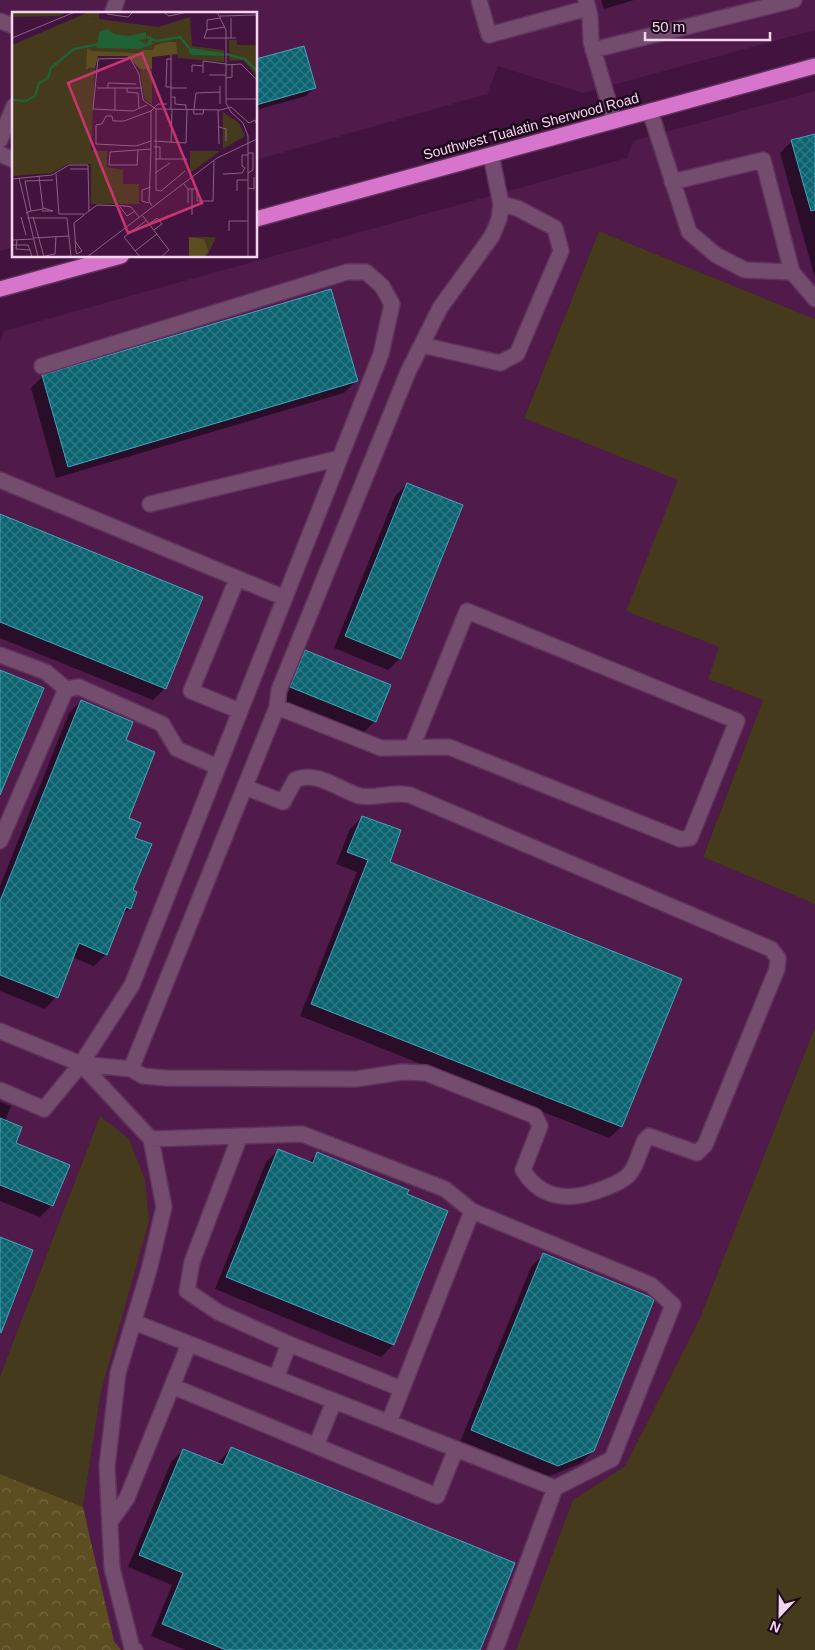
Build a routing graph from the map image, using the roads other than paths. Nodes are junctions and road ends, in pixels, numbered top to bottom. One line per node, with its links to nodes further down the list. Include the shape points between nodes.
1 (117, 0): 5 (street)
2 (479, 0): 4 (street, via 489,35)
3 (794, 0): 8 (street)
4 (587, 4): 8 (street)
5 (113, 12)
6 (0, 21): 7 (street)
7 (12, 25)
8 (594, 50): 12 (street)
9 (815, 66): 11 (highway, Southwest Tualatin Sherwood Road)
10 (12, 111): 13 (street)
11 (650, 111): 12 (highway, Southwest Tualatin Sherwood Road); 17 (street)
12 (614, 121): 15 (highway, Southwest Tualatin Sherwood Road)
13 (0, 140)
14 (0, 154): 16 (street)
15 (491, 154): 18 (street); 19 (highway, Southwest Tualatin Sherwood Road)
16 (12, 159)
17 (672, 182): 21 (street, via 689,232 716,255 745,270); 21 (street, via 763,160)
18 (501, 204): 24 (street, via 500,219 492,236 440,308); 24 (street, via 517,208 555,228 561,251 517,354 500,363)
19 (258, 218)
20 (104, 258): 22 (highway)
21 (792, 272): 23 (street)
22 (0, 290)
23 (815, 299)
24 (422, 345): 33 (street, via 408,372 279,690)
25 (42, 366): 26 (street, via 347,272 366,272 382,286 392,304 381,354)
26 (340, 458): 28 (street); 30 (street)
27 (0, 480): 29 (street)
28 (150, 504)
29 (237, 578): 30 (street); 34 (street, via 191,691)
30 (285, 598): 34 (street)
31 (0, 655): 32 (street, via 46,672)
32 (66, 689): 36 (street, via 80,688 162,724 177,749); 38 (street)
33 (277, 707): 35 (street, via 380,748); 37 (street)
34 (240, 711): 36 (street)
35 (412, 747): 35 (street, via 449,747 680,839 690,838 738,721 467,611)
36 (218, 767): 40 (street, via 132,985)
37 (245, 787): 41 (street); 41 (street, via 283,802 295,780 311,776 362,796 410,795 771,949 778,958 777,969 705,1146 696,1153 649,1136 644,1140 631,1173 618,1183 580,1197 560,1196 534,1186 523,1170 540,1126 535,1116 426,1073 402,1072 356,1079 166,1078 143,1076)
38 (0, 841)
39 (0, 1031): 40 (street)
40 (81, 1064): 41 (street); 42 (street, via 44,1109); 44 (street)
41 (131, 1069)
42 (0, 1090)
43 (240, 1136): 44 (street); 45 (street, via 302,1134 445,1189); 48 (street, via 192,1262 188,1291 218,1312)
44 (151, 1139): 46 (street, via 164,1207)
45 (472, 1211): 51 (street); 56 (street, via 651,1285 673,1305 612,1460)
46 (134, 1322): 47 (street); 57 (street, via 118,1374 107,1466)
47 (189, 1344): 49 (street); 50 (street)
48 (289, 1344): 49 (street); 51 (street)
49 (276, 1378): 52 (street)
50 (172, 1386): 54 (street); 57 (street, via 128,1498)
51 (402, 1389): 53 (street)
52 (334, 1401): 53 (street); 54 (street)
53 (388, 1422): 55 (street)
54 (316, 1446): 55 (street, via 437,1496)
55 (456, 1449): 56 (street)
56 (555, 1488): 59 (street)
57 (110, 1522): 58 (street, via 112,1568)
58 (135, 1650)
59 (495, 1650)

